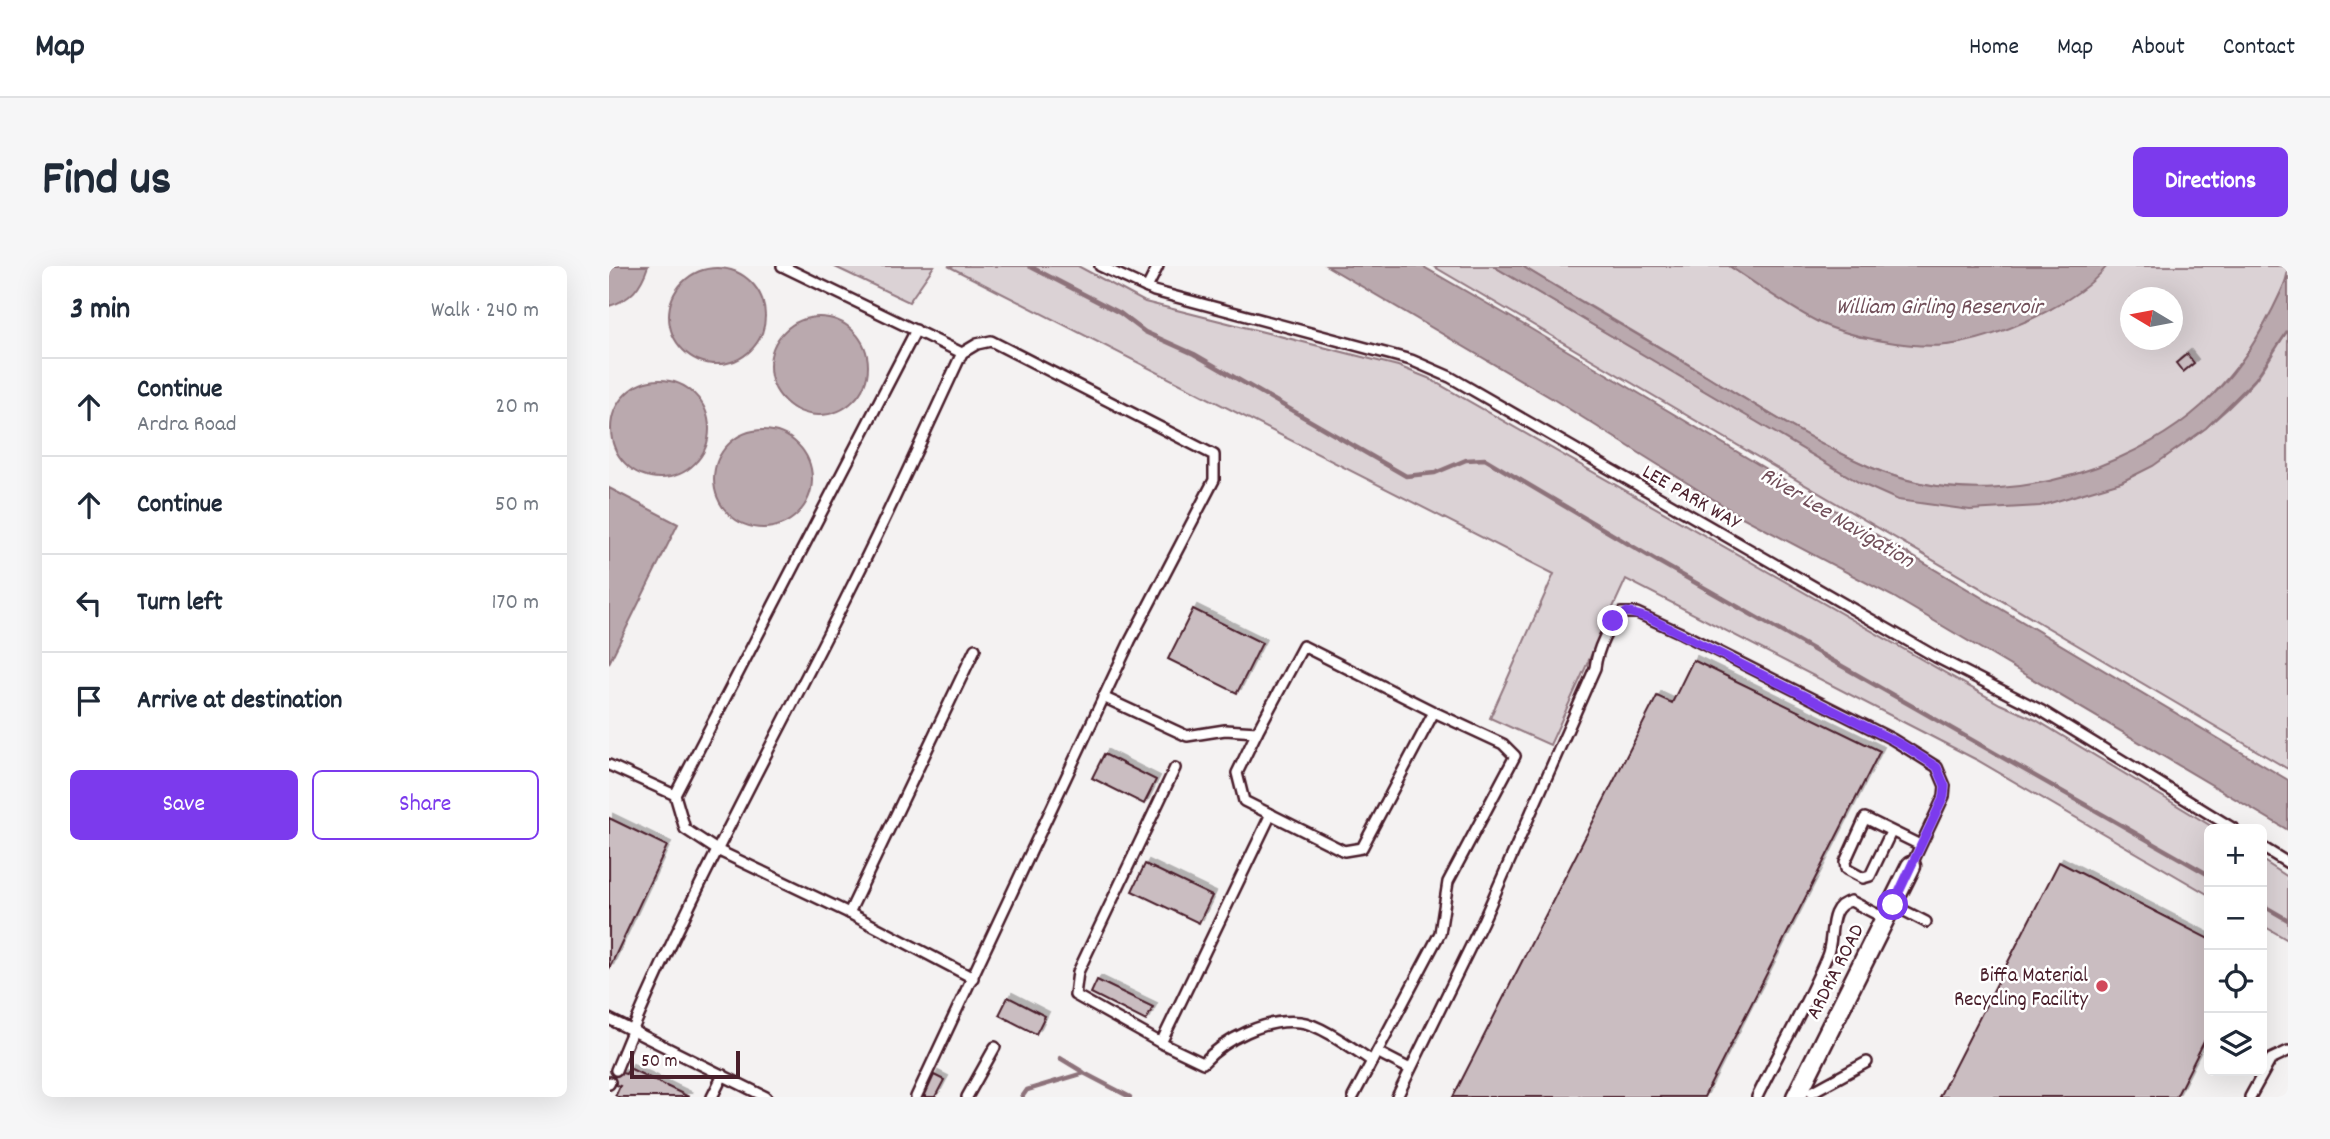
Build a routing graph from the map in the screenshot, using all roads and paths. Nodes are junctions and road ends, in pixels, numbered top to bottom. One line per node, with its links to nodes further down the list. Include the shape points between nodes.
1 (782, 266): 5 (lane)
2 (1100, 266): 4 (lane, LEE PARK WAY)
3 (1158, 266): 4 (lane)
4 (1147, 288): 15 (lane, LEE PARK WAY, via 1411,360 1450,377 1924,651 2042,710)
5 (916, 330): 6 (lane); 13 (lane)
6 (962, 353): 8 (lane, via 991,341 1214,455 1214,480); 18 (lane, via 852,587)
7 (975, 649): 23 (lane)
8 (1103, 697): 10 (lane, via 1187,736 1225,730); 25 (lane)
9 (1434, 712): 10 (lane, via 1303,646); 14 (lane, via 1362,849 1344,851); 31 (lane, via 1503,744 1515,756 1448,882 1440,933)
10 (1257, 732): 14 (lane, via 1237,773 1244,801)
11 (609, 765): 13 (lane)
12 (1174, 768): 28 (lane, via 1078,972 1075,995)
13 (675, 795): 18 (lane, via 685,830)
14 (1271, 814): 28 (lane)
15 (2226, 824)
16 (1891, 832): 16 (lane, via 1865,818 1846,869 1863,878 1870,876); 17 (lane)
17 (1920, 845): 21 (lane); 33 (lane, via 1944,796 1937,767 1892,739 1699,642 1637,613 1621,614 1613,621 1483,921)
18 (716, 850): 23 (lane); 27 (lane)
19 (2267, 850): 20 (lane)
20 (2288, 863)
21 (1911, 866): 22 (street, ARDRA ROAD)
22 (1889, 912): 24 (lane); 36 (street, ARDRA ROAD); 43 (lane, via 1844,902 1832,920 1828,954)
23 (849, 913): 25 (lane)
24 (1926, 922)
25 (973, 978): 39 (lane)
26 (609, 1019): 27 (lane)
27 (632, 1029): 34 (lane); 35 (lane)
28 (1161, 1043): 31 (lane, via 1203,1063 1216,1049 1266,1024 1301,1021)
29 (995, 1047): 40 (lane)
30 (2288, 1051): 45 (lane, via 2271,1059)
31 (1374, 1056): 33 (lane); 41 (lane)
32 (1867, 1062): 36 (lane)
33 (1411, 1069): 42 (lane)
34 (616, 1070)
35 (723, 1075): 37 (lane); 38 (lane)
36 (1803, 1092): 44 (lane)
37 (712, 1097)
38 (766, 1097)
39 (916, 1097)
40 (967, 1097)
41 (1353, 1097)
42 (1397, 1097)
43 (1757, 1097)
44 (1822, 1097)
45 (2249, 1097)

